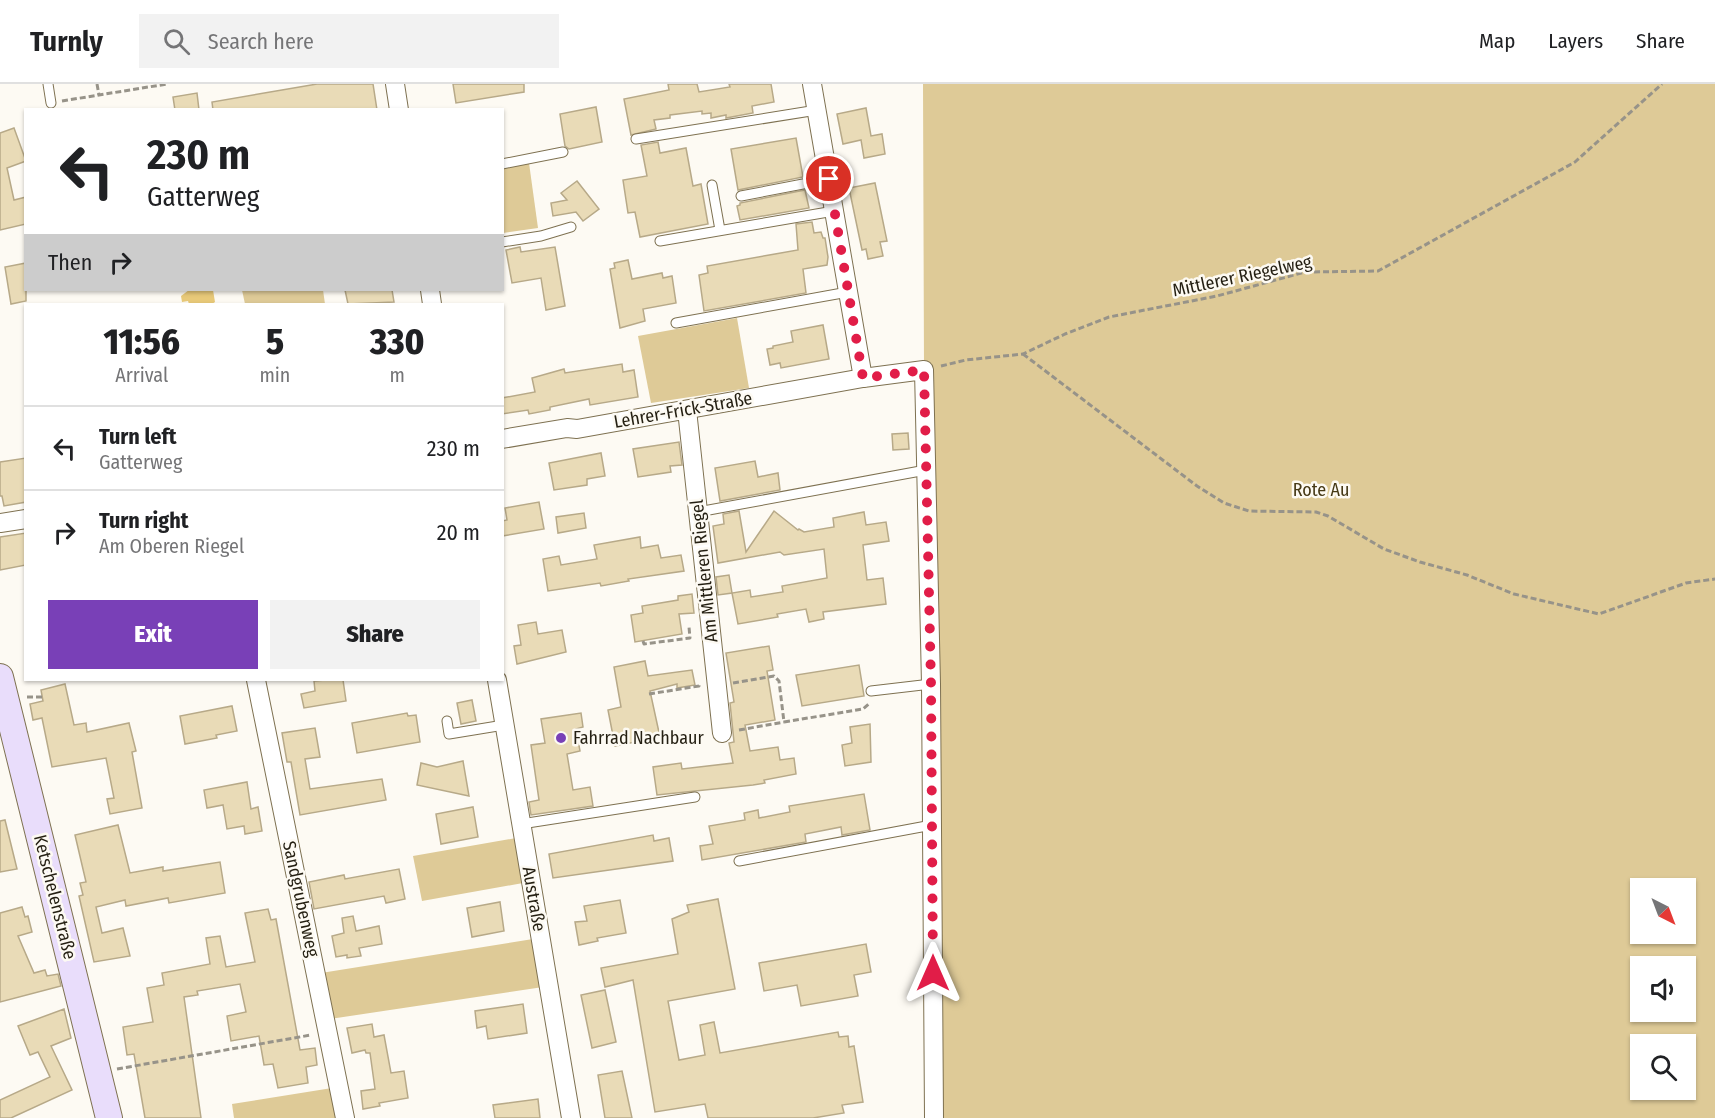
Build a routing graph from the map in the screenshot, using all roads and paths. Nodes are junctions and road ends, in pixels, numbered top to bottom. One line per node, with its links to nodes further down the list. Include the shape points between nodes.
1 (48, 84): 8 (lane)
2 (97, 84): 7 (path)
3 (167, 84): 7 (path)
4 (395, 84): 9 (street)
5 (812, 84): 10 (street)
6 (1662, 84): 24 (path, Mittlerer Riegelweg, via 1575,162 1378,271 1305,272 1217,296 1109,317)
7 (99, 95): 8 (path)
8 (51, 103)
9 (398, 108)
10 (817, 110): 11 (lane); 14 (street)
11 (636, 139)
12 (563, 152): 13 (lane)
13 (504, 164)
14 (829, 179): 16 (lane); 17 (street)
15 (712, 185): 19 (lane)
16 (741, 196)
17 (834, 211): 19 (lane); 22 (street)
18 (570, 226): 21 (lane, via 541,236)
19 (720, 230): 20 (lane)
20 (660, 241)
21 (504, 242)
22 (848, 292): 23 (lane); 26 (street)
23 (676, 323)
24 (1023, 354): 25 (path, Mittlerer Riegelweg, via 966,360); 33 (path, via 1197,486 1249,511 1316,512 1384,549 1420,562 1514,594 1599,614 1686,583)
25 (924, 370): 26 (street, Lehrer-Frick-Straße); 29 (street)
26 (863, 378): 27 (street, Lehrer-Frick-Straße)
27 (687, 410): 28 (street, Lehrer-Frick-Straße); 30 (street, Am Mittleren Riegel)
28 (504, 439)
29 (926, 470): 30 (lane); 40 (street)
30 (698, 512): 41 (street, Am Mittleren Riegel)
31 (24, 519): 32 (street)
32 (0, 523)
33 (1715, 579)
34 (689, 627): 35 (path, via 690,638 644,644)
35 (643, 641)
36 (697, 676): 43 (path, via 699,686)
37 (0, 677): 56 (main road, Ketschelenstraße)
38 (256, 681): 54 (street, Sandgrubenweg)
39 (496, 681): 48 (street, Austraße)
40 (931, 684): 42 (lane); 52 (street)
41 (717, 686): 47 (path, via 774,676 779,681); 49 (street, Am Mittleren Riegel)
42 (872, 691): 47 (path, via 873,701 863,709)
43 (649, 694)
44 (42, 697): 45 (path)
45 (25, 698)
46 (447, 721): 48 (lane, via 449,734)
47 (784, 722): 49 (path)
48 (504, 724): 51 (street, Austraße)
49 (722, 733)
50 (695, 797): 51 (lane)
51 (521, 824): 58 (street, Austraße)
52 (932, 825): 53 (lane); 59 (street)
53 (739, 861)
54 (328, 1032): 55 (path); 57 (street, Sandgrubenweg)
55 (107, 1071)
56 (109, 1118)
57 (345, 1118)
58 (572, 1118)
59 (934, 1118)

